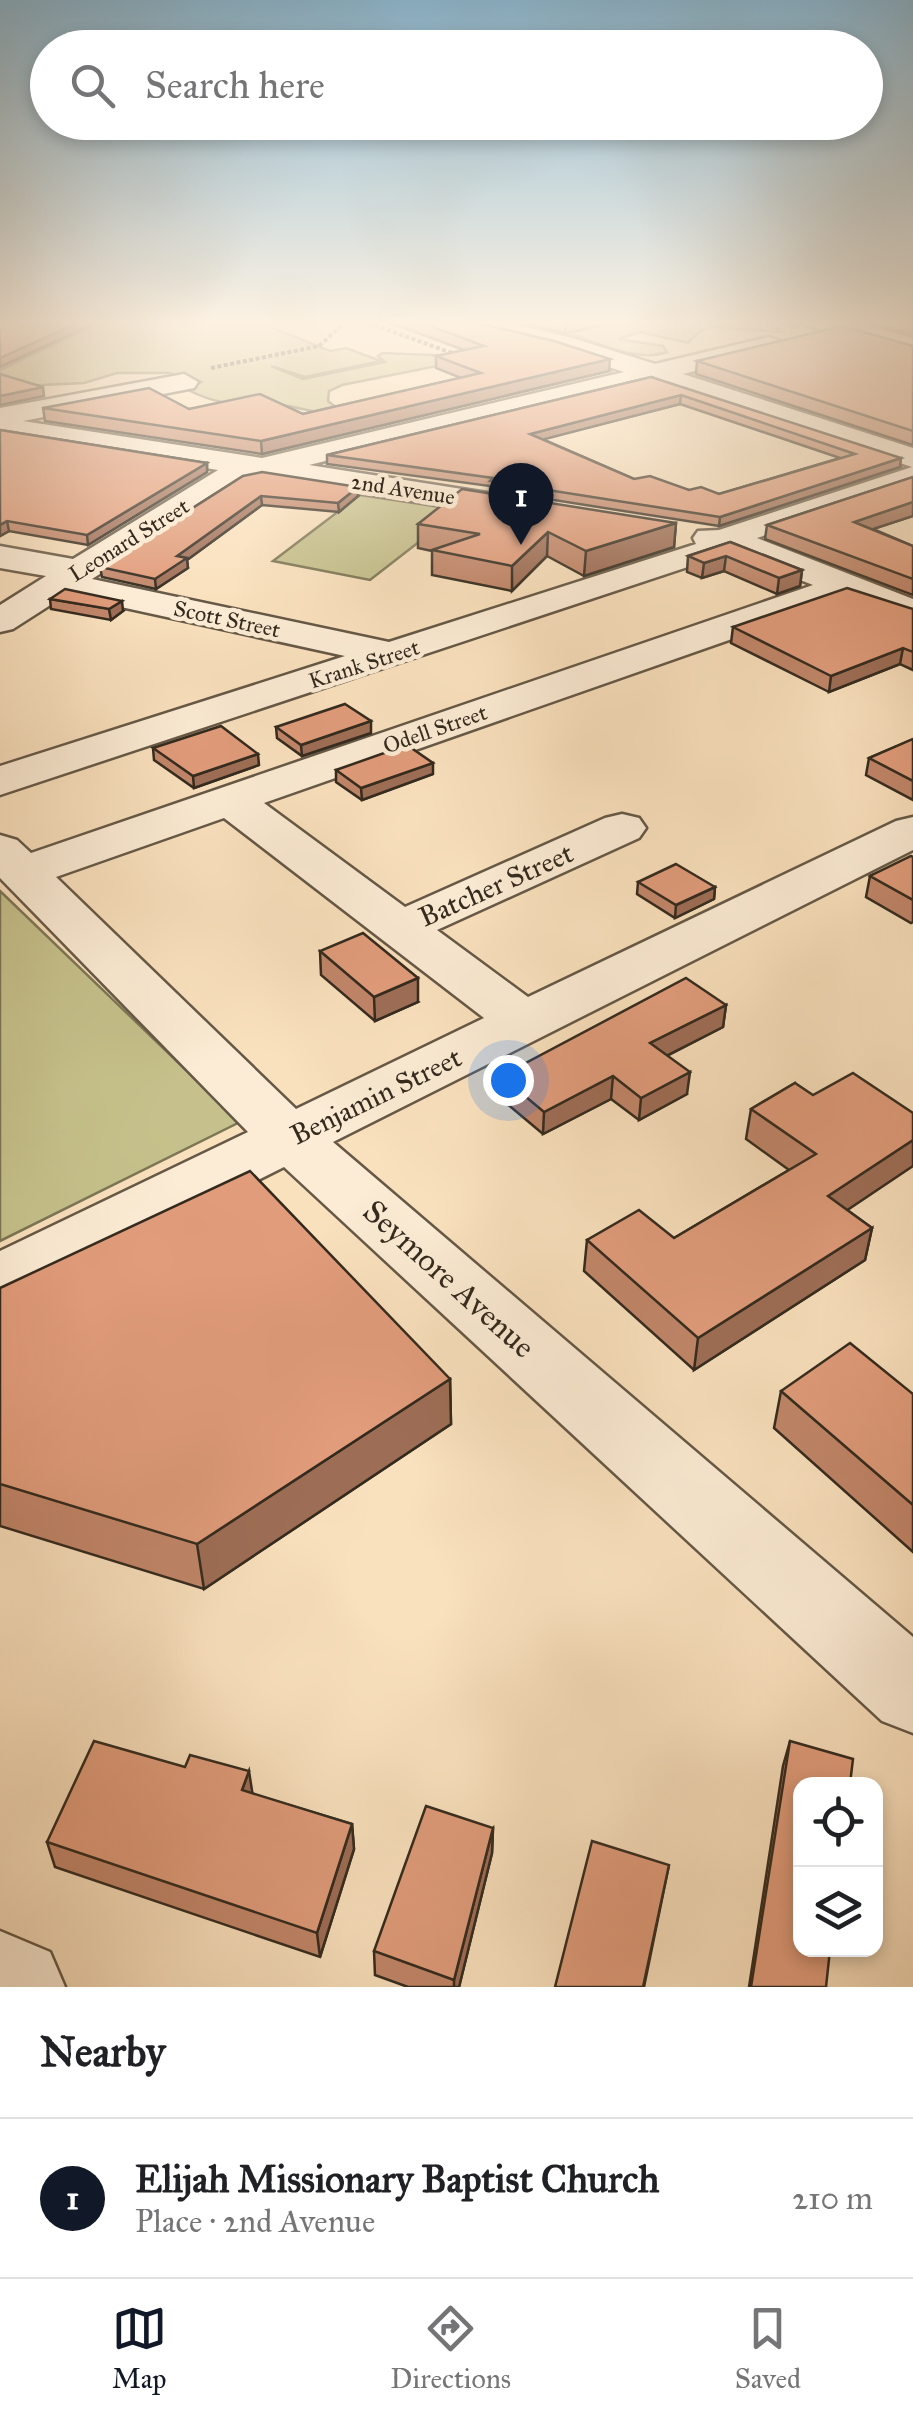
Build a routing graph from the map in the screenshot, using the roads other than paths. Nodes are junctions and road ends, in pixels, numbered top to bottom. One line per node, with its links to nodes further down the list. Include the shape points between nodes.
1 (483, 413): 5 (street)
2 (774, 413): 4 (street)
3 (0, 426): 5 (street, 2nd Avenue)
4 (913, 458)
5 (262, 467): 7 (street, 2nd Avenue); 11 (street, Leonard Street, via 232,476)
6 (913, 476): 9 (street, Krank Street)
7 (552, 513)
8 (667, 532): 9 (street)
9 (726, 541): 12 (street); 15 (street, Krank Street)
10 (0, 557): 11 (street, Scott Street)
11 (70, 578): 14 (street, Leonard Street); 15 (street, Scott Street)
12 (847, 586): 13 (street); 17 (street, Odell Street)
13 (913, 612)
14 (0, 621)
15 (393, 654): 16 (street, Krank Street)
16 (0, 781)
17 (230, 800): 20 (street, Odell Street); 21 (street, Batcher Street)
18 (622, 828): 21 (street, Batcher Street)
19 (913, 831): 22 (street, Benjamin Street)
20 (11, 861): 23 (street, Seymore Avenue)
21 (400, 928): 22 (street)
22 (524, 1022): 23 (street, Benjamin Street)
23 (290, 1138): 24 (street, Benjamin Street); 25 (street, Seymore Avenue)
24 (0, 1280)
25 (913, 1692)
26 (0, 1981): 27 (street)
27 (15, 1987)

